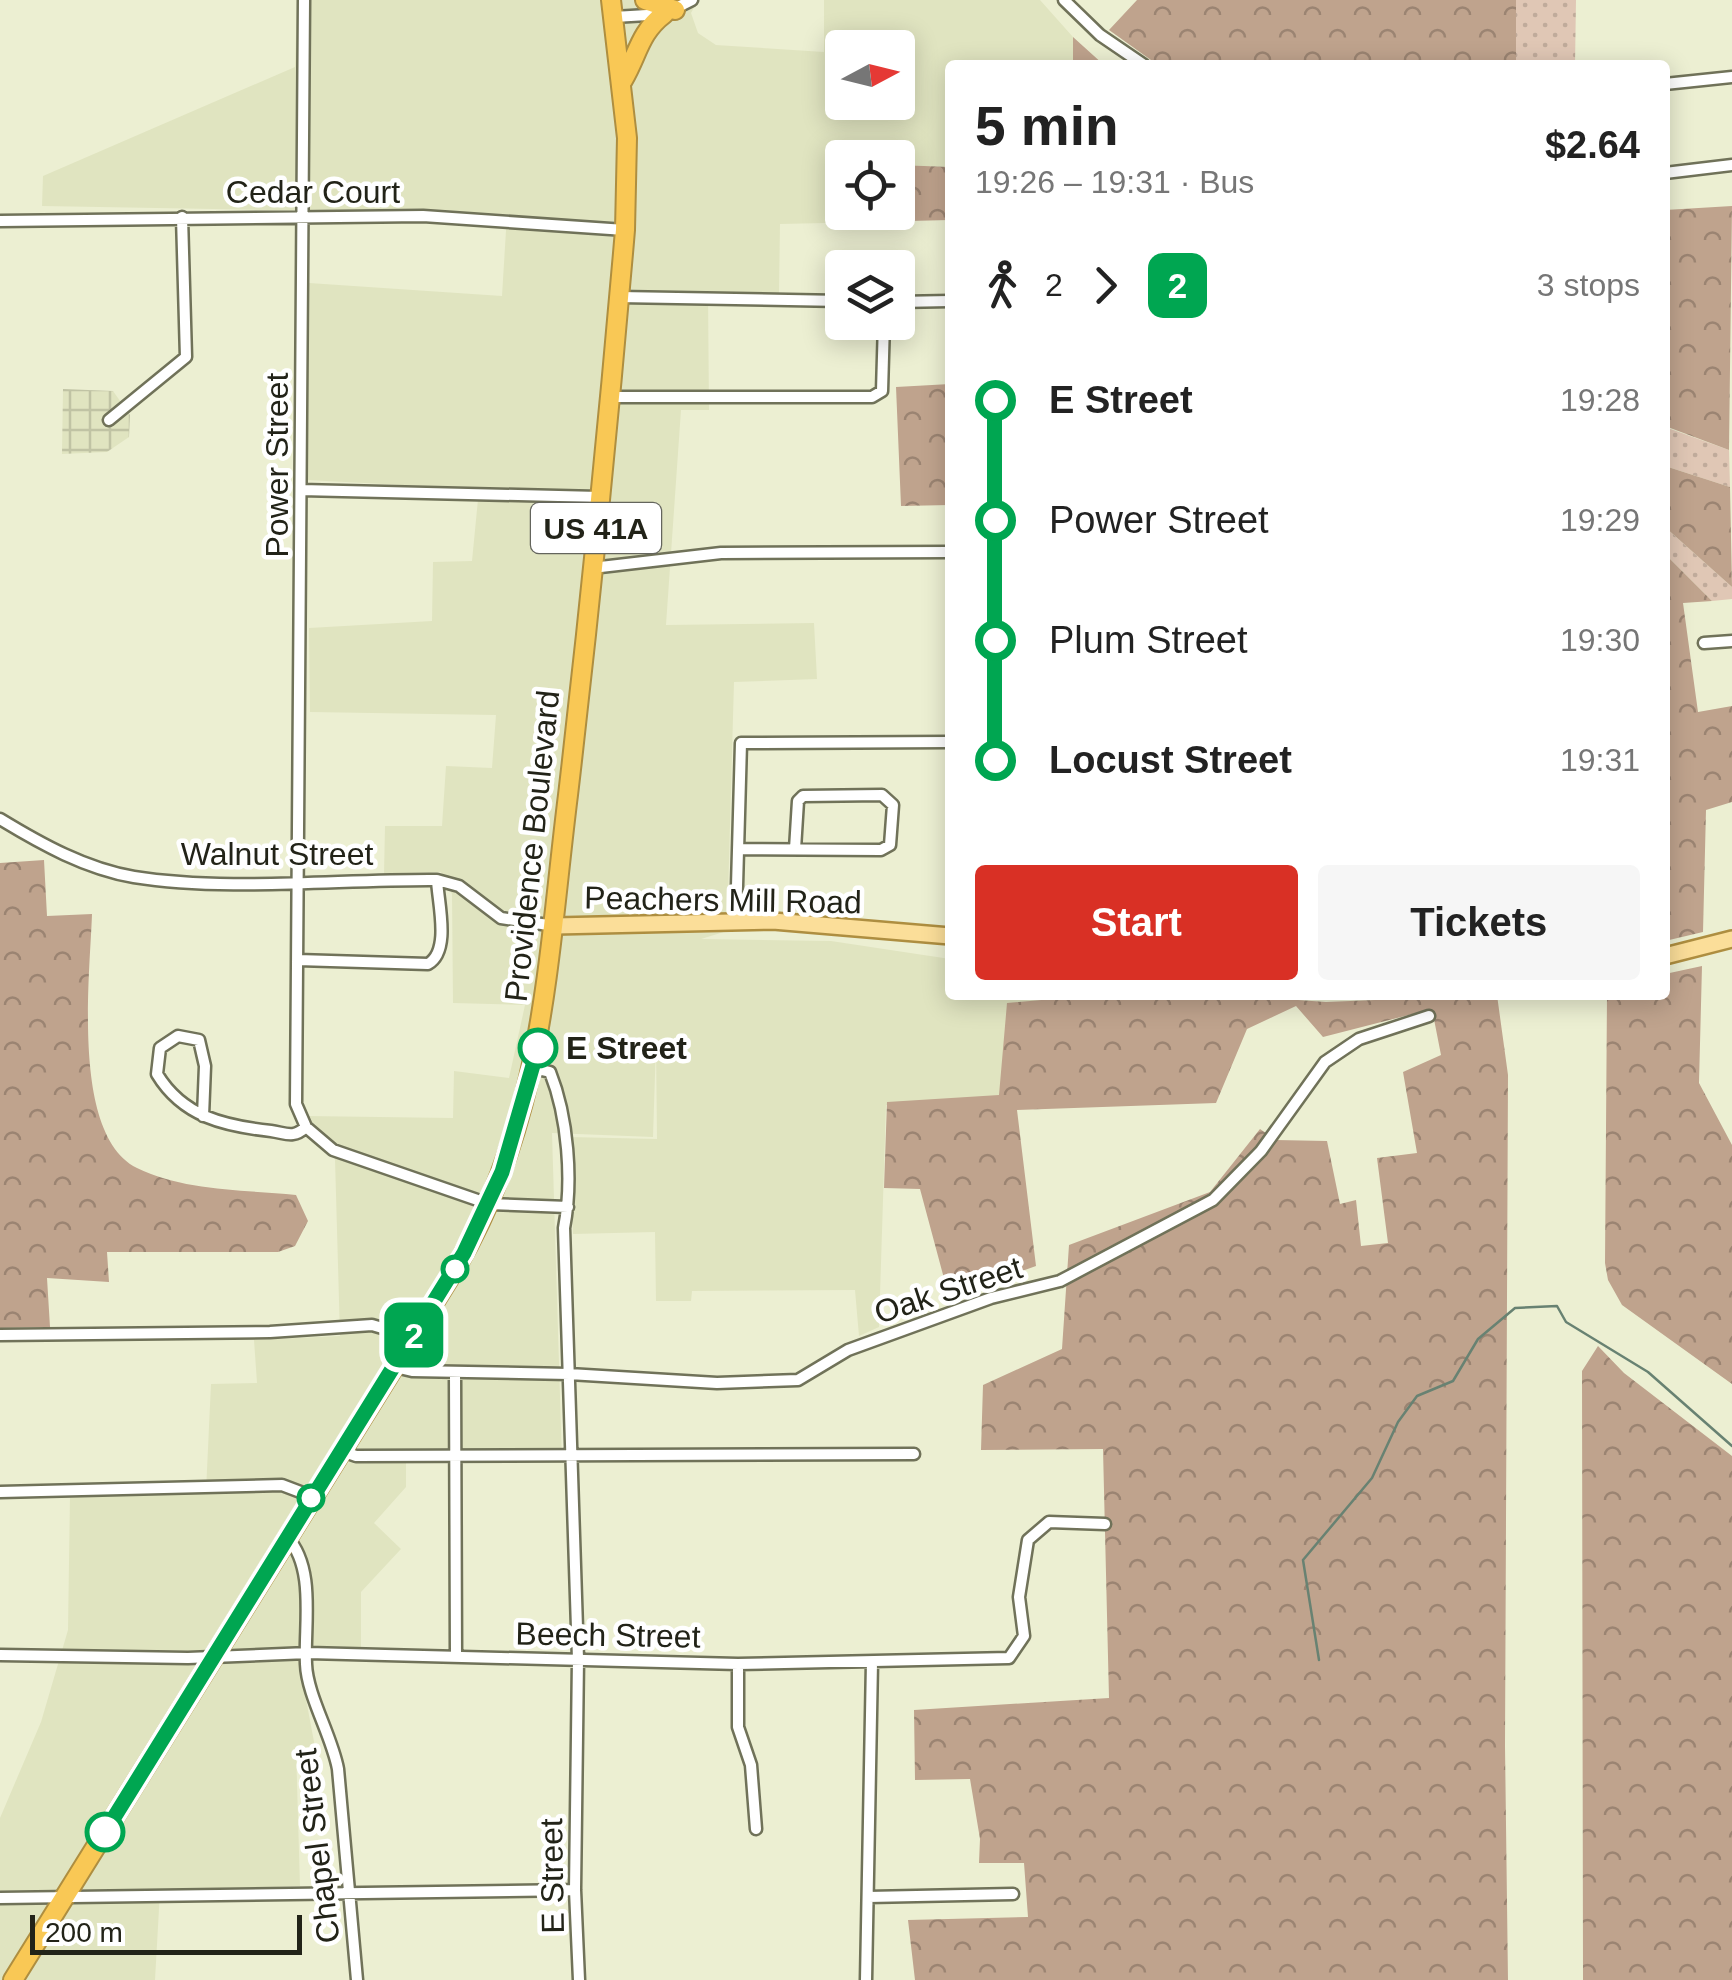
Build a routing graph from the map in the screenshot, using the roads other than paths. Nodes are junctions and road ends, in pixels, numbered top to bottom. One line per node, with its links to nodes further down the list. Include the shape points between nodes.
1 (304, 0): 13 (street, Power Street)
2 (645, 0): 6 (highway)
3 (692, 0): 6 (street)
4 (1064, 0): 7 (street)
5 (612, 8): 6 (street); 9 (highway, Providence Boulevard / US 41A)
6 (669, 12): 9 (highway, via 640,36)
7 (1137, 60)
8 (1732, 77): 10 (street)
9 (623, 80): 16 (highway, Providence Boulevard / US 41A)
10 (1670, 83)
11 (1732, 166): 12 (street)
12 (1670, 172)
13 (303, 216): 14 (street, Cedar Court); 16 (street, Cedar Court, via 423,216); 24 (street, Power Street)
14 (182, 217): 15 (street, Cedar Court); 23 (street, via 186,357)
15 (0, 221)
16 (625, 230): 17 (highway, Providence Boulevard / US 41A)
17 (619, 297): 19 (street); 22 (highway, Providence Boulevard / US 41A)
18 (945, 300): 20 (street)
19 (825, 301)
20 (915, 301)
21 (884, 340): 22 (street, via 882,391 872,397)
22 (609, 397): 25 (highway, Providence Boulevard / US 41A)
23 (110, 420)
24 (301, 490): 25 (street); 34 (street, Power Street)
25 (599, 497): 27 (highway, Providence Boulevard / US 41A)
26 (945, 552): 27 (street, via 721,554)
27 (592, 568): 37 (highway, Providence Boulevard / US 41A)
28 (1732, 641): 29 (street)
29 (1704, 643)
30 (945, 742): 32 (street, via 741,743)
31 (0, 818): 34 (street, Walnut Street, via 78,861 134,877)
32 (738, 849): 33 (street); 36 (street)
33 (795, 850): 33 (street, via 881,850 890,845 893,805 882,795 803,796)
34 (300, 880): 35 (street, Walnut Street); 41 (street, Power Street)
35 (437, 880): 37 (street, Walnut Street, via 459,886 501,918); 41 (street, via 441,948 428,964)
36 (736, 922): 37 (main road, Peachers Mill Road); 38 (main road, Peachers Mill Road)
37 (554, 926): 43 (highway, Providence Boulevard / US 41A)
38 (945, 936)
39 (1732, 939): 40 (main road)
40 (1670, 955)
41 (298, 960): 45 (street, Power Street, via 296,1104)
42 (1429, 1016): 52 (street, Oak Street, via 1359,1039 1325,1062 1261,1150 1213,1200 1060,1281 879,1338 798,1380 717,1383)
43 (532, 1068): 46 (highway, Providence Boulevard / US 41A); 47 (street, E Street, via 550,1072 562,1100)
44 (203, 1116): 44 (street, via 204,1052 199,1040 178,1036 160,1048 157,1074); 45 (street, via 290,1136)
45 (306, 1127): 46 (street, via 333,1150)
46 (488, 1204): 47 (street); 49 (highway, Providence Boulevard / US 41A)
47 (568, 1207): 52 (street, E Street)
48 (0, 1336): 49 (street, via 372,1326)
49 (413, 1337): 50 (highway, Providence Boulevard / US 41A)
50 (395, 1366): 51 (street, Oak Street); 53 (highway, Providence Boulevard / US 41A)
51 (456, 1373): 52 (street, Oak Street); 55 (street)
52 (570, 1374): 56 (street, E Street)
53 (342, 1451): 55 (street); 58 (highway, Providence Boulevard / US 41A)
54 (914, 1454): 56 (street)
55 (454, 1456): 56 (street); 64 (street)
56 (573, 1456): 65 (street, E Street)
57 (0, 1492): 58 (street, via 282,1486)
58 (312, 1496): 60 (highway, Providence Boulevard / US 41A)
59 (1105, 1524): 66 (street, Beech Street, via 1050,1522 1028,1540 1019,1597 1024,1636 1009,1658)
60 (286, 1536): 61 (street, Chapel Street, via 300,1552); 62 (highway, Providence Boulevard / US 41A)
61 (308, 1653): 62 (street, Beech Street); 64 (street, Beech Street); 70 (street, Chapel Street, via 309,1676 334,1742)
62 (216, 1654): 63 (street, Beech Street); 74 (highway, Providence Boulevard / US 41A)
63 (0, 1655)
64 (456, 1657): 65 (street, Beech Street)
65 (578, 1659): 67 (street, Beech Street); 69 (street, E Street)
66 (872, 1662): 67 (street, Beech Street); 72 (street)
67 (738, 1664): 68 (street, via 738,1727 751,1765)
68 (756, 1829)
69 (575, 1890): 70 (street); 77 (street, E Street)
70 (350, 1893): 74 (street); 76 (street, Chapel Street)
71 (1013, 1894): 72 (street)
72 (868, 1897): 78 (street)
73 (0, 1898): 74 (street)
74 (63, 1899): 75 (highway, Providence Boulevard / US 41A)
75 (13, 1980)
76 (357, 1980)
77 (579, 1980)
78 (866, 1980)

